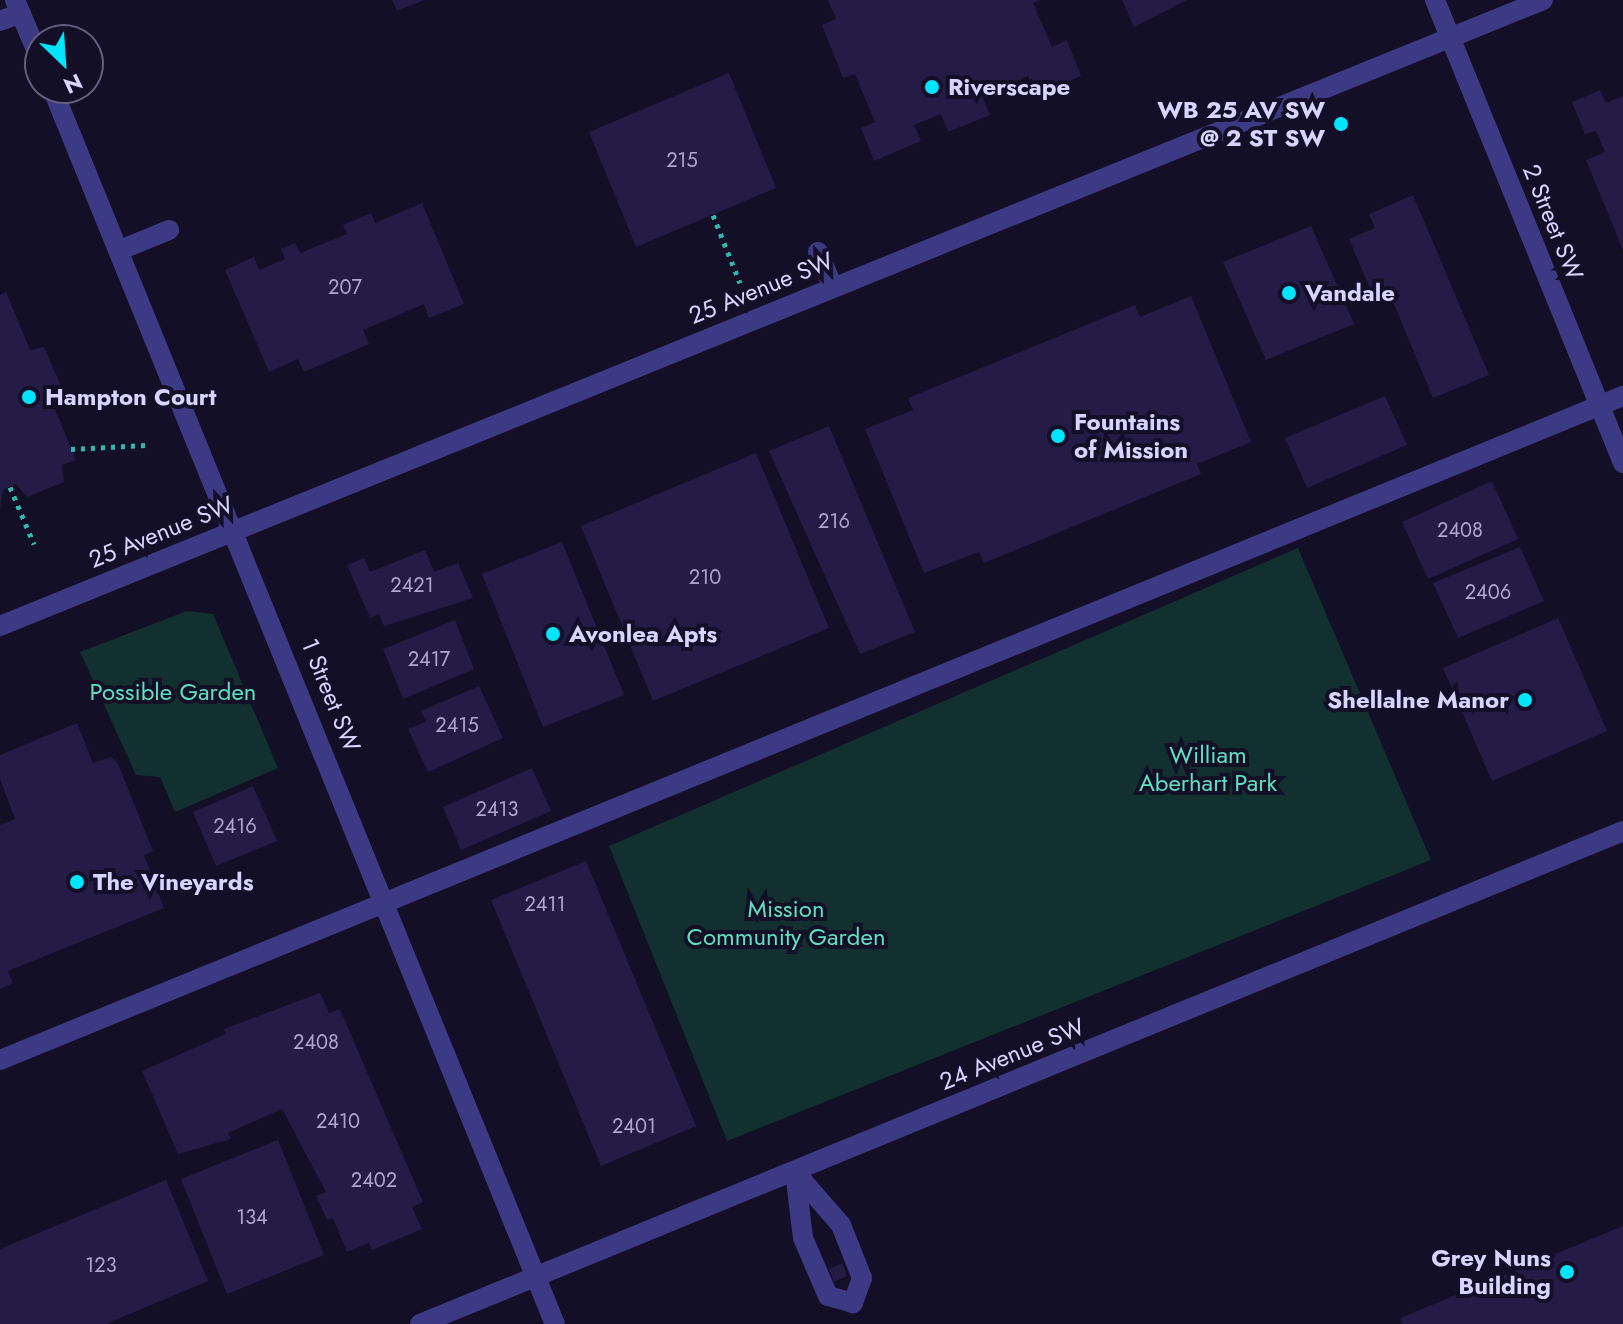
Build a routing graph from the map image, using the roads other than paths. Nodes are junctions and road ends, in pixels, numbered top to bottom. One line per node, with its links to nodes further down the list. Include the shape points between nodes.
1 (1435, 0): 5 (street, 2 Street SW)
2 (1543, 0): 5 (street, 25 Avenue SW)
3 (18, 6): 4 (street)
4 (0, 21)
5 (1451, 39): 10 (street, 25 Avenue SW); 12 (street, 2 Street SW)
6 (59, 104): 8 (street, 1 Street SW)
7 (169, 230): 8 (street)
8 (120, 250): 14 (street, 1 Street SW)
9 (818, 252): 10 (street)
10 (833, 287): 14 (street, 25 Avenue SW)
11 (1623, 396): 12 (street)
12 (1600, 406): 13 (street, 2 Street SW); 17 (street)
13 (1623, 463)
14 (236, 528): 15 (street, 25 Avenue SW); 17 (street, 1 Street SW)
15 (0, 626)
16 (1623, 831): 19 (street, 24 Avenue SW)
17 (387, 902): 18 (street); 20 (street, 1 Street SW)
18 (0, 1060)
19 (795, 1172): 19 (street, via 803,1238 828,1296 853,1303 862,1278 841,1225); 20 (street, 24 Avenue SW)
20 (537, 1277): 21 (street, 24 Avenue SW); 22 (street, 1 Street SW)
21 (420, 1324)
22 (555, 1324)

